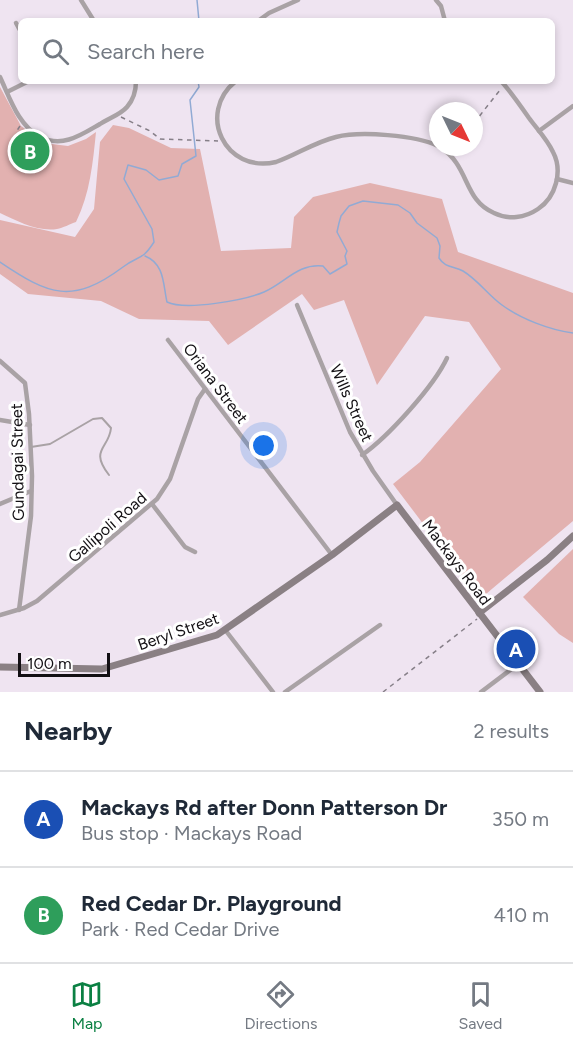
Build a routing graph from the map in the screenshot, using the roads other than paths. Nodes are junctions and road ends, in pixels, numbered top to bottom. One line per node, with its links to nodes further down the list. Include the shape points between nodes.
1 (81, 0): 4 (street)
2 (298, 0): 5 (street)
3 (436, 0): 6 (street)
4 (92, 18)
5 (262, 18)
6 (444, 18)
7 (16, 22): 8 (street)
8 (18, 26)
9 (0, 76): 14 (street)
10 (23, 84): 14 (street)
11 (136, 84): 14 (street, via 128,106 118,114 83,135 56,141 40,137 23,123)
12 (233, 84): 17 (street, via 218,108 223,141 237,156 259,164 276,162 348,134 414,138)
13 (503, 84): 16 (street)
14 (8, 92)
15 (573, 106): 16 (street)
16 (539, 131): 19 (street, via 553,151)
17 (429, 143)
18 (450, 156): 19 (street, via 460,166 477,201 499,215 516,217 539,208 552,195)
19 (557, 178): 20 (street)
20 (573, 183)
21 (297, 305): 29 (street, Wills Street)
22 (168, 340): 25 (street, Oriana Street)
23 (447, 358): 29 (street, via 441,371 386,436)
24 (0, 361): 27 (street, Gundagai Street, via 25,383)
25 (206, 389): 33 (street, Gallipoli Road, via 198,399 170,479); 37 (street, Oriana Street)
26 (0, 420): 27 (street)
27 (30, 425): 28 (street, Gundagai Street)
28 (31, 447): 30 (lane, via 50,444 93,419 102,418 111,428 100,453); 31 (street, Gundagai Street)
29 (362, 454): 34 (street, Wills Street)
30 (109, 475)
31 (31, 491): 32 (street); 38 (street, Gundagai Street)
32 (0, 504)
33 (152, 504): 36 (street, via 185,547); 38 (street, Gallipoli Road, via 44,596)
34 (397, 505): 37 (main road, Beryl Street); 39 (main road, Mackays Road)
35 (573, 536): 39 (main road)
36 (195, 552)
37 (332, 555): 42 (main road, Beryl Street)
38 (19, 610): 40 (street, Gallipoli Road)
39 (480, 614): 43 (main road, Mackays Road)
40 (0, 615)
41 (380, 625): 46 (street)
42 (226, 631): 44 (main road, Beryl Street, via 102,669); 45 (street)
43 (518, 664): 47 (street); 48 (main road, Mackays Road)
44 (0, 666)
45 (273, 692)
46 (285, 692)
47 (481, 692)
48 (540, 692)

